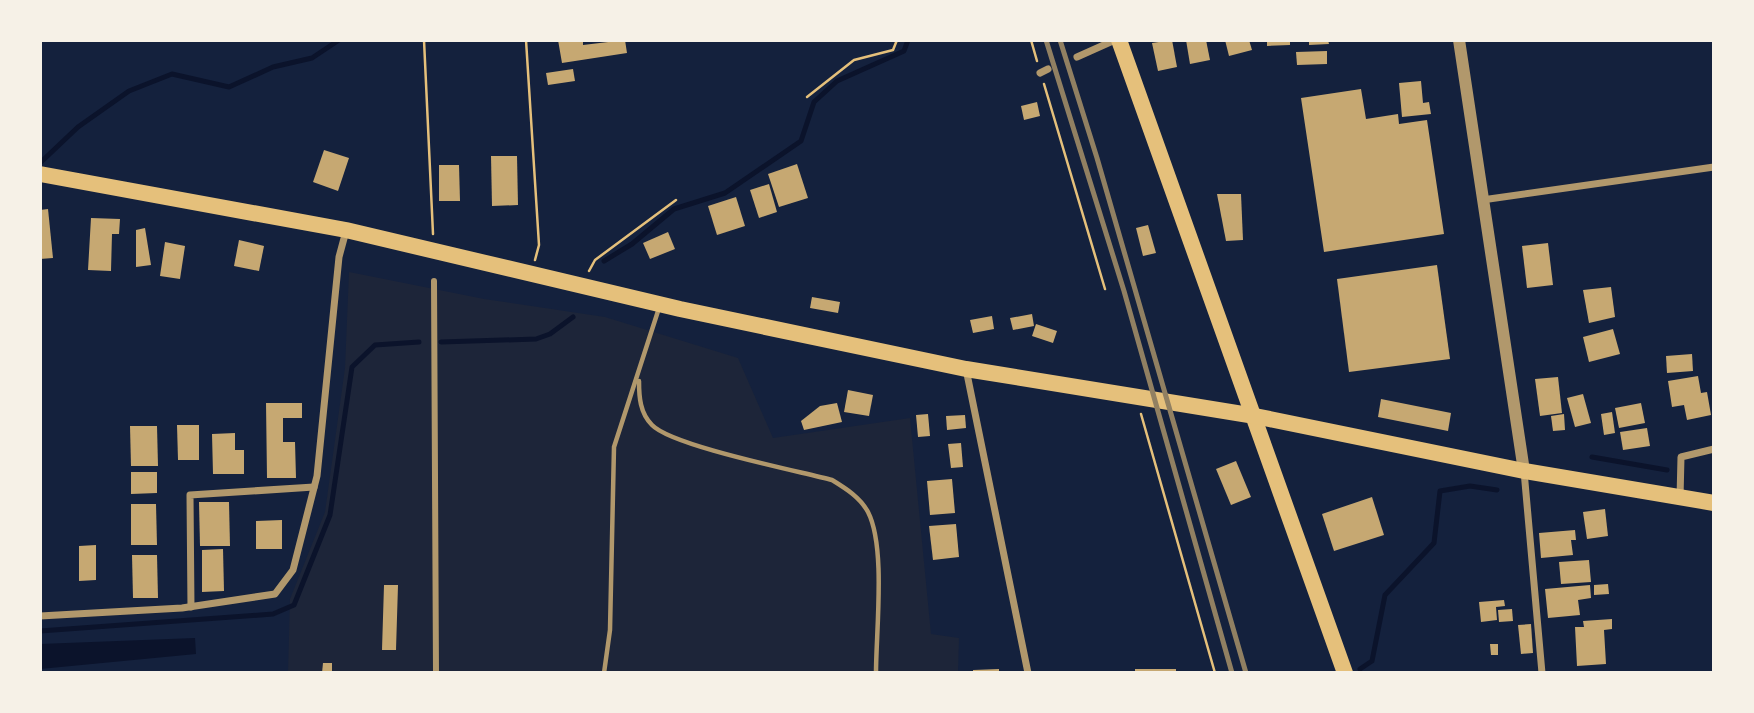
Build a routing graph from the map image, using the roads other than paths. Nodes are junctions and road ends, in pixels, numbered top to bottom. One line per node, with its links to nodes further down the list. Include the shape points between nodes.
1 (1117, 40): 3 (street); 12 (highway)
2 (1460, 40): 6 (street)
3 (1077, 57)
4 (1714, 167): 6 (street)
5 (40, 174): 7 (highway)
6 (1481, 200): 14 (street)
7 (346, 230): 9 (highway); 15 (street, via 339,257)
8 (433, 281): 20 (street)
9 (661, 304): 10 (highway); 11 (lane)
10 (966, 369): 12 (highway); 23 (street)
11 (639, 380): 21 (lane, via 614,447 610,630); 22 (lane, via 639,403 653,426 696,444 832,480 851,492 867,511 877,544)
12 (1255, 416): 14 (highway); 24 (highway)
13 (1714, 449): 16 (street, via 1681,457)
14 (1524, 471): 16 (highway); 25 (street)
15 (314, 486): 18 (street, via 293,570 275,594); 18 (street, via 190,495)
16 (1680, 499): 17 (highway)
17 (1714, 503)
18 (191, 607): 19 (street)
19 (40, 616)
20 (436, 673)
21 (604, 673)
22 (876, 673)
23 (1028, 673)
24 (1345, 673)
25 (1542, 673)

